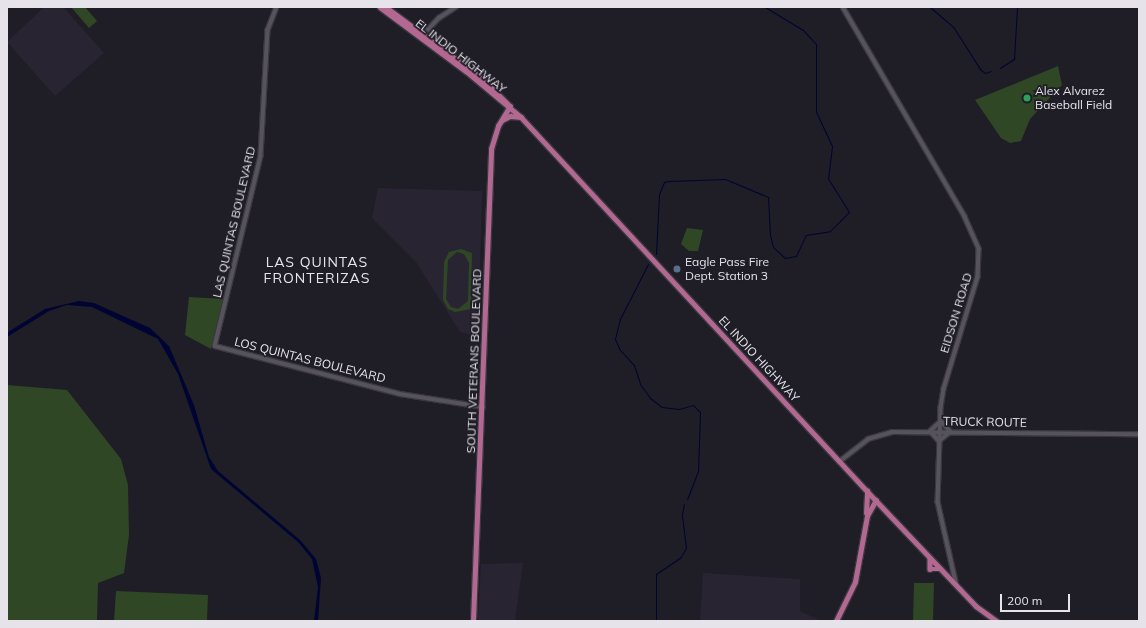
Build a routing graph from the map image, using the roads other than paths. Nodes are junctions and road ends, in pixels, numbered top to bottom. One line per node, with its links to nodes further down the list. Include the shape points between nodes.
1 (277, 7): 10 (street, LAS QUINTAS BOULEVARD, via 268,30 261,156)
2 (380, 7): 6 (main road, EL INDIO HIGHWAY)
3 (386, 7): 6 (main road, EL INDIO HIGHWAY)
4 (456, 7): 6 (street, via 439,18)
5 (843, 7): 12 (street, EIDSON ROAD, via 965,217 978,248 978,277 944,390)
6 (422, 36): 7 (main road, EL INDIO HIGHWAY)
7 (510, 106): 8 (main road, EL INDIO HIGHWAY); 9 (main road, SOUTH VETERANS BOULEVARD)
8 (521, 117): 9 (main road, via 510,116); 18 (main road, EL INDIO HIGHWAY)
9 (500, 121): 11 (main road, SOUTH VETERANS BOULEVARD, via 491,149)
10 (214, 346): 11 (street, LOS QUINTAS BOULEVARD, via 400,394)
11 (483, 408): 25 (main road, SOUTH VETERANS BOULEVARD)
12 (941, 421): 13 (street); 14 (street, EIDSON ROAD); 15 (street)
13 (929, 431): 14 (street, TRUCK ROUTE); 17 (street); 18 (street, TRUCK ROUTE, via 898,431 877,435 856,446)
14 (940, 432): 15 (street, TRUCK ROUTE); 17 (street, EIDSON ROAD)
15 (951, 432): 16 (street, TRUCK ROUTE); 17 (street)
16 (1139, 434)
17 (940, 443): 24 (street, EIDSON ROAD, via 938,502)
18 (840, 462): 19 (main road, EL INDIO HIGHWAY)
19 (867, 491): 20 (main road, EL INDIO HIGHWAY); 21 (main road)
20 (876, 500): 21 (main road); 22 (main road, EL INDIO HIGHWAY)
21 (867, 516): 26 (main road, via 857,576)
22 (930, 557): 23 (main road, EL INDIO HIGHWAY); 23 (main road, via 930,569)
23 (941, 569): 24 (main road, EL INDIO HIGHWAY)
24 (957, 586): 27 (main road, EL INDIO HIGHWAY)
25 (473, 621)
26 (836, 621)
27 (997, 621)

